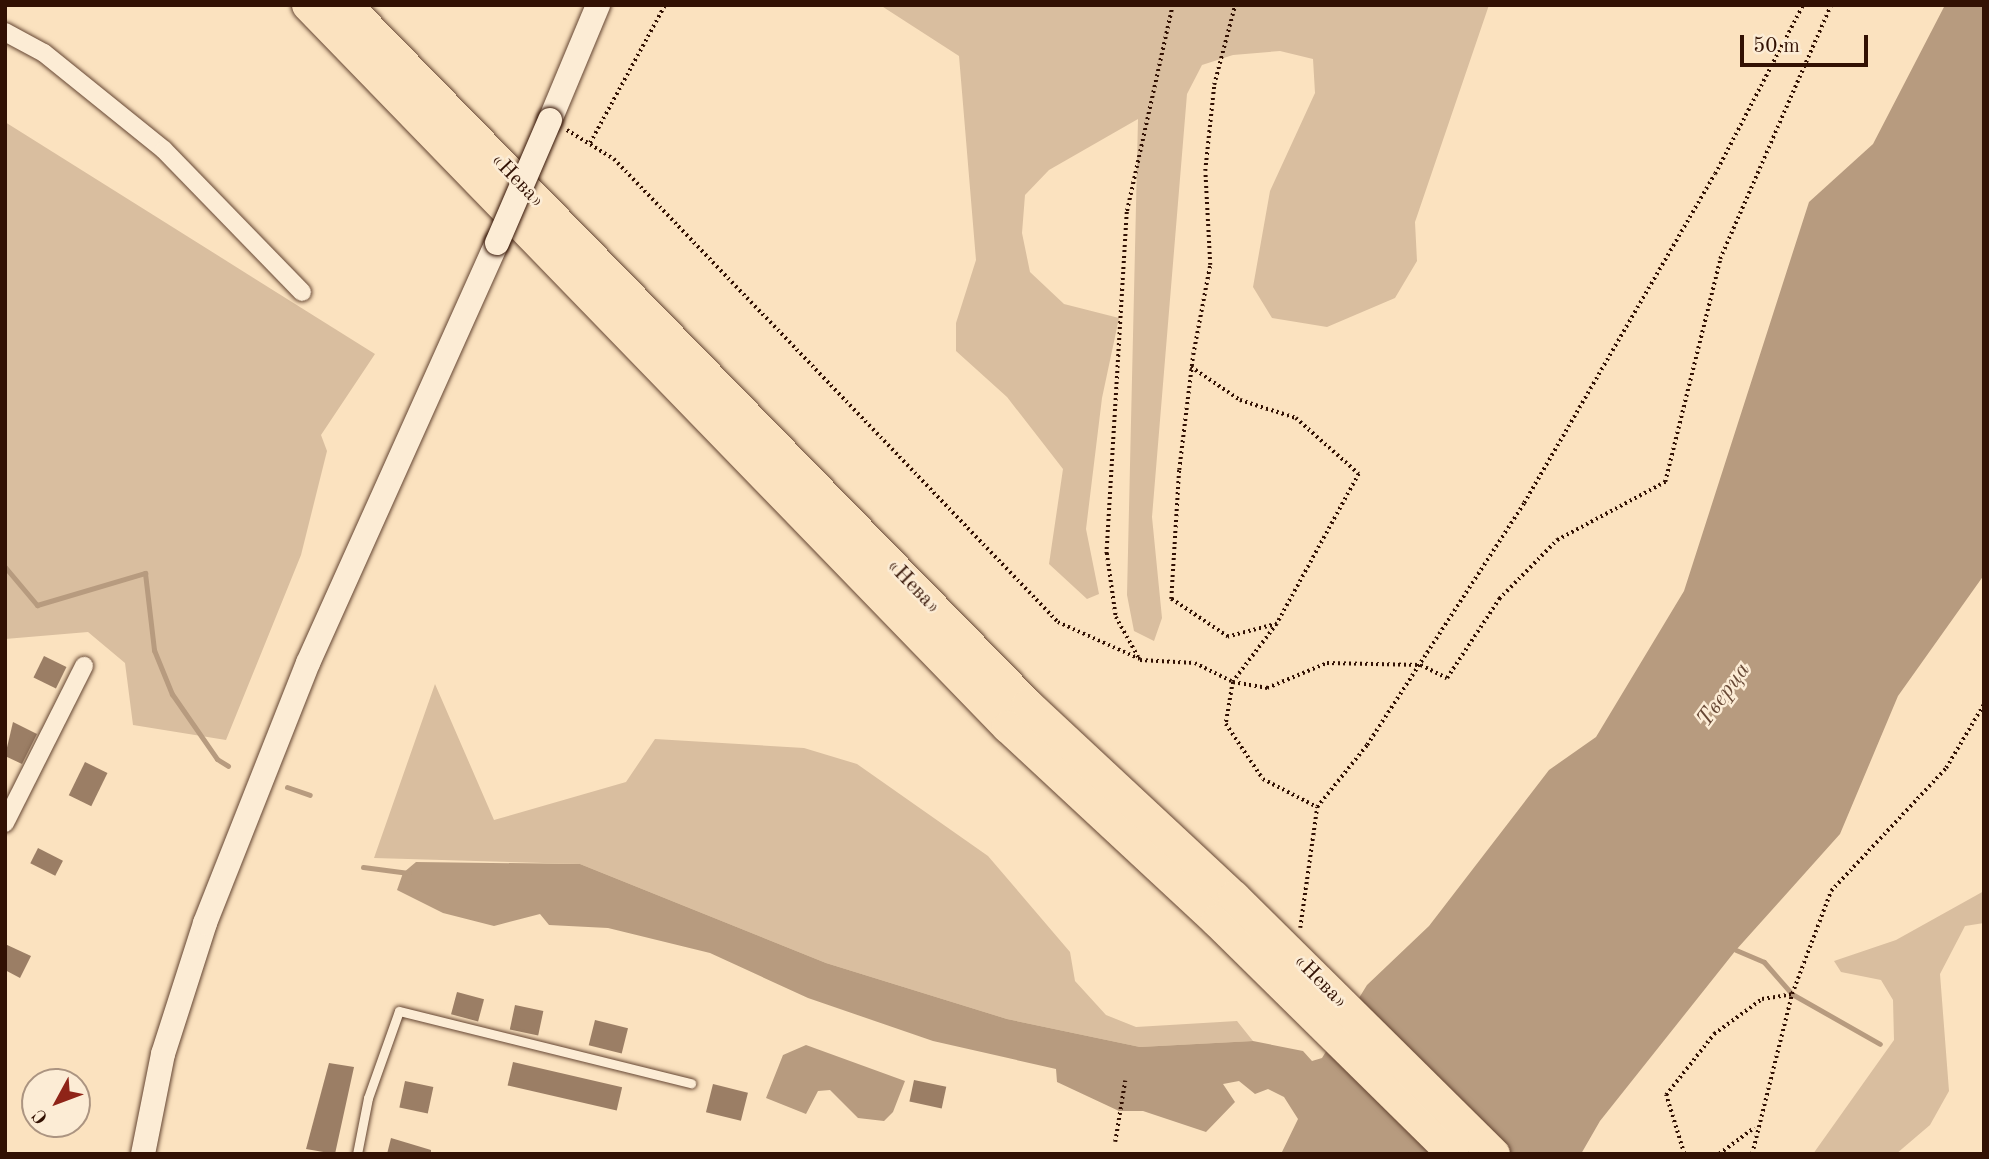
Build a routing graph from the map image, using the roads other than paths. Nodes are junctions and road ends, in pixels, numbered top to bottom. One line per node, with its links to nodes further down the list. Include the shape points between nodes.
1 (307, 5): 8 (highway, «Нева», via 1008,727)
2 (346, 5): 8 (highway, «Нева»)
3 (598, 5): 10 (main road, bridge, via 497,243 308,663 205,923 163,1054)
4 (5, 32): 5 (street, via 44,53 164,150)
5 (302, 292)
6 (84, 666): 7 (street)
7 (5, 823)
8 (1225, 909): 12 (highway, «Нева»); 13 (highway, «Нева»)
9 (691, 1083): 11 (lane, via 398,1011 368,1098)
10 (144, 1154)
11 (357, 1154)
12 (1453, 1154)
13 (1494, 1154)

